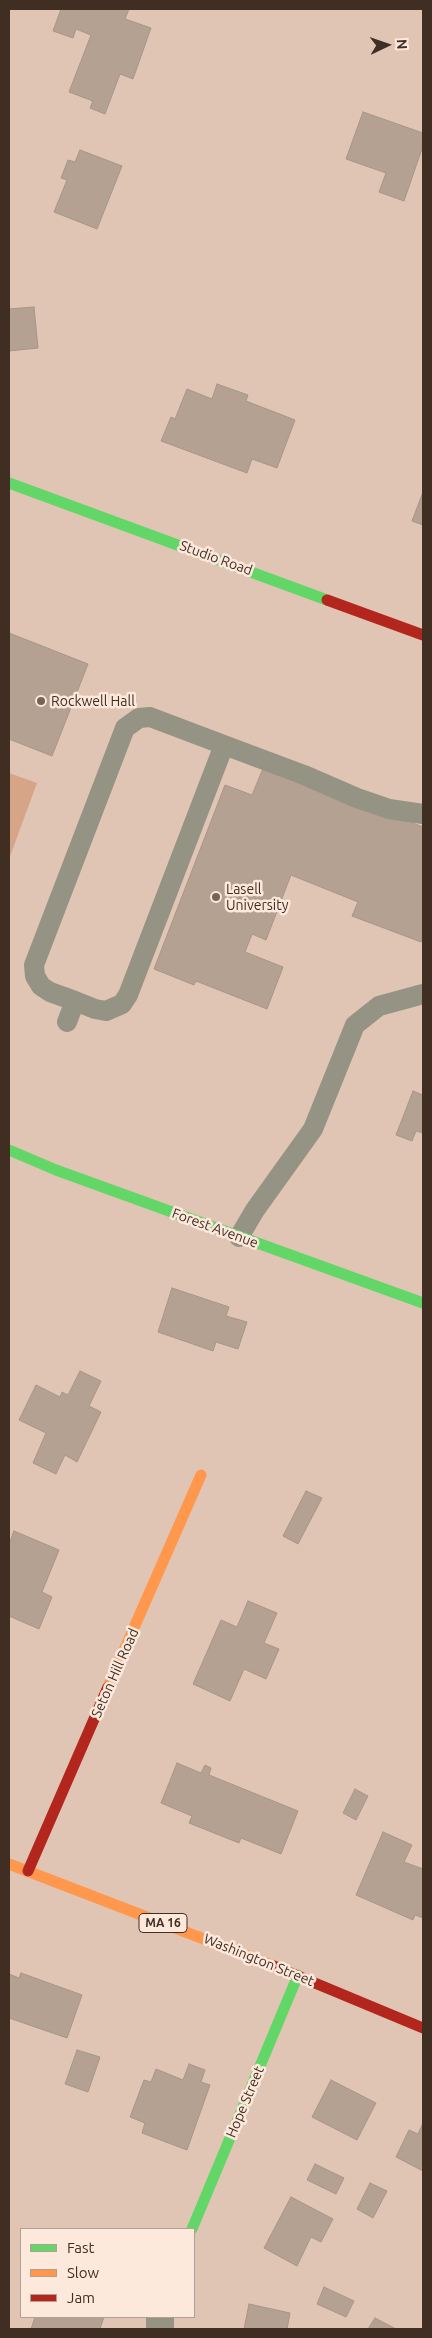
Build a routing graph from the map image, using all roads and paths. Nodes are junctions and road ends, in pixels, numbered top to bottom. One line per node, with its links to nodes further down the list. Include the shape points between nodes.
1 (9, 483): 2 (street, Studio Road)
2 (423, 635)
3 (224, 745): 4 (lane, via 357,798 389,809); 6 (lane, via 128,995 122,1004 106,1011); 6 (lane, via 150,717 138,718 125,728 34,965 41,986)
4 (423, 814)
5 (423, 994): 9 (lane, via 379,1006 355,1025 313,1129)
6 (75, 1001): 7 (lane)
7 (67, 1022)
8 (9, 1150): 9 (street, Forest Avenue)
9 (239, 1237): 10 (street, Forest Avenue)
10 (423, 1303)
11 (201, 1475): 13 (street, Seton Hill Road)
12 (9, 1864): 13 (street, Washington Street / MA 16)
13 (28, 1871): 14 (street, Washington Street / MA 16)
14 (298, 1976): 15 (street, Washington Street / MA 16); 16 (street, Hope Street)
15 (423, 2028)
16 (192, 2228)

